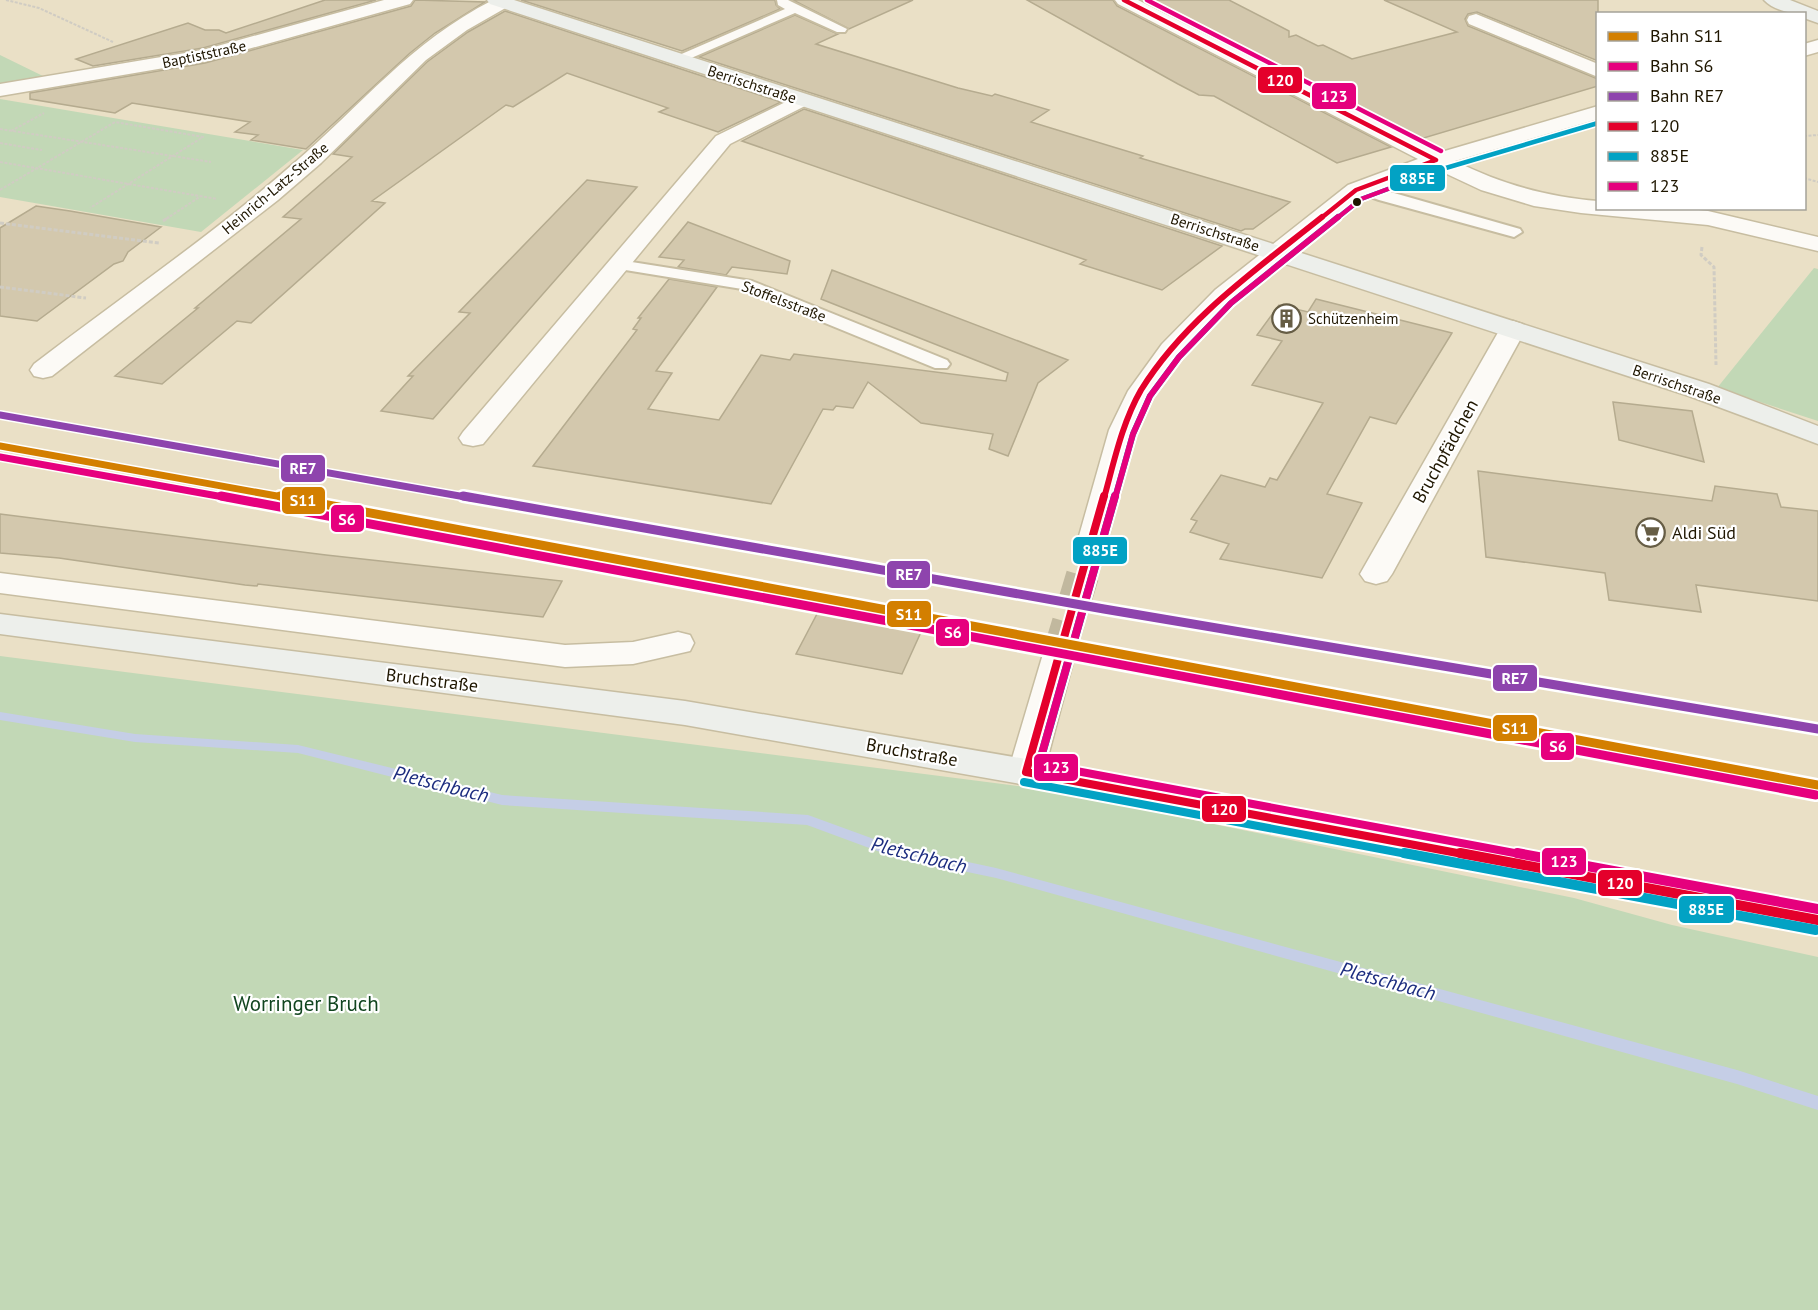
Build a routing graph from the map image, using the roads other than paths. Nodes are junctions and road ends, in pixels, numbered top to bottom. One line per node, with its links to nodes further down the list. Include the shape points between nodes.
1 (404, 0): 12 (street, Baptiststraße, via 243,46)
2 (778, 0): 6 (lane)
3 (1124, 0): 15 (street)
4 (1773, 0): 7 (street)
5 (500, 1): 10 (street, Berrischstraße); 25 (street, Heinrich-Latz-Straße, via 413,61 329,144 256,205)
6 (795, 9): 9 (lane); 10 (lane, Berrischstraße)
7 (1805, 12)
8 (1476, 20): 11 (street)
9 (841, 28)
10 (677, 59): 13 (street, Berrischstraße)
11 (1596, 70)
12 (0, 90)
13 (802, 99): 21 (street, Berrischstraße); 22 (street, via 723,140)
14 (1596, 113): 15 (street)
15 (1436, 160): 16 (street); 17 (street, via 1506,193 1541,202)
16 (1359, 188): 19 (lane); 21 (street)
17 (1596, 208)
18 (1623, 210): 20 (street, via 1708,218)
19 (1514, 232)
20 (1818, 244)
21 (1276, 252): 23 (street, Berrischstraße); 28 (street, via 1171,350 1141,391 1123,430)
22 (619, 266): 24 (lane, Stoffelsstraße, via 746,285); 27 (street)
23 (1513, 328): 26 (street, Berrischstraße, via 1699,390); 29 (street, Bruchpfädchen)
24 (941, 364)
25 (42, 370)
26 (1818, 436)
27 (473, 438)
28 (1088, 557)
29 (1376, 574)
30 (0, 583): 32 (street, via 565,656 633,653)
31 (0, 624): 34 (street, Bruchstraße, via 685,713)
32 (678, 643)
33 (1059, 654): 34 (street)
34 (1026, 772): 35 (street, Bruchstraße)
35 (1818, 920)

